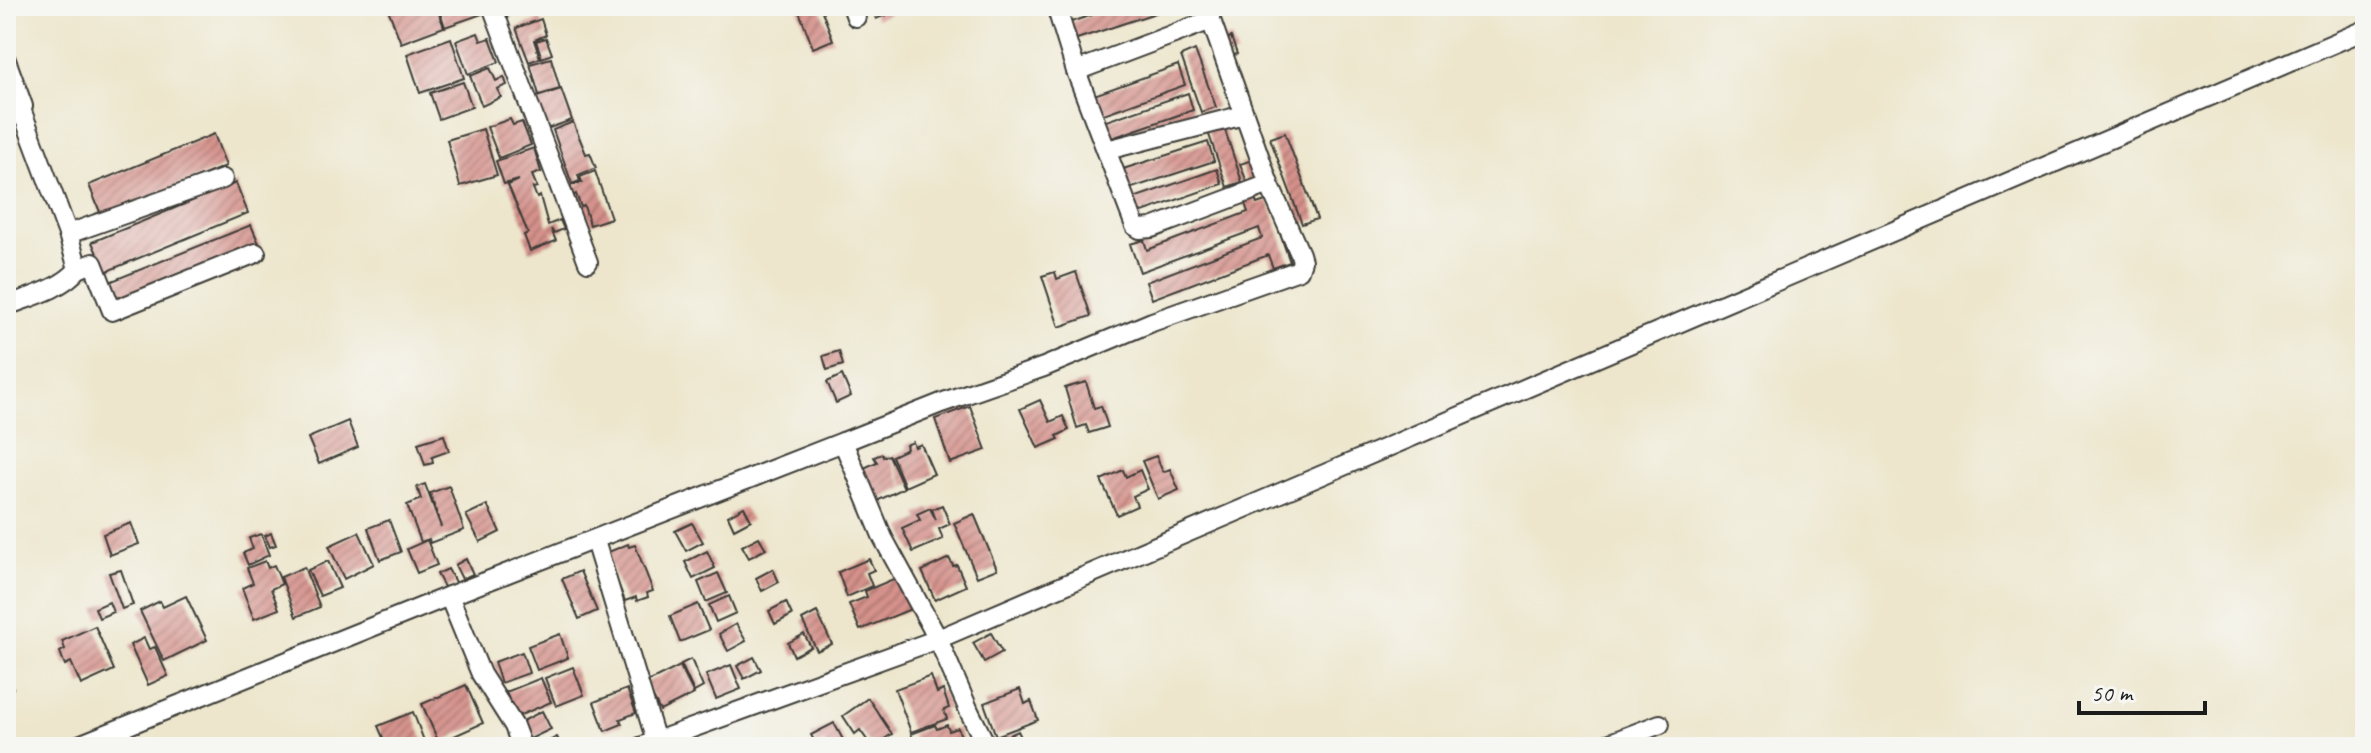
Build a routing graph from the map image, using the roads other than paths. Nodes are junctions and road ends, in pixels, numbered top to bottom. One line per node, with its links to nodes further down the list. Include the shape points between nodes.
1 (492, 6): 14 (street)
2 (1056, 6): 6 (street)
3 (1209, 13): 6 (street); 8 (street)
4 (2365, 30): 20 (street)
5 (6, 60): 7 (street, via 22,102)
6 (1076, 71): 9 (street)
7 (14, 114): 12 (street)
8 (1244, 115): 9 (street); 11 (street)
9 (1107, 150): 11 (street, via 1131,218 1140,229)
10 (223, 179): 12 (street)
11 (1269, 184): 17 (street, via 1300,254 1297,272 1152,322)
12 (68, 234): 15 (street)
13 (256, 253): 15 (street, via 112,311 93,263)
14 (588, 262)
15 (78, 269): 16 (street, via 44,291)
16 (6, 306)
17 (843, 442): 18 (street); 20 (street, via 883,538)
18 (595, 541): 19 (street); 22 (street)
19 (449, 596): 23 (street); 24 (street, via 481,674)
20 (938, 639): 22 (street); 25 (street)
21 (1660, 724): 26 (street)
22 (648, 744)
23 (74, 747)
24 (522, 747)
25 (987, 747)
26 (1600, 747)

